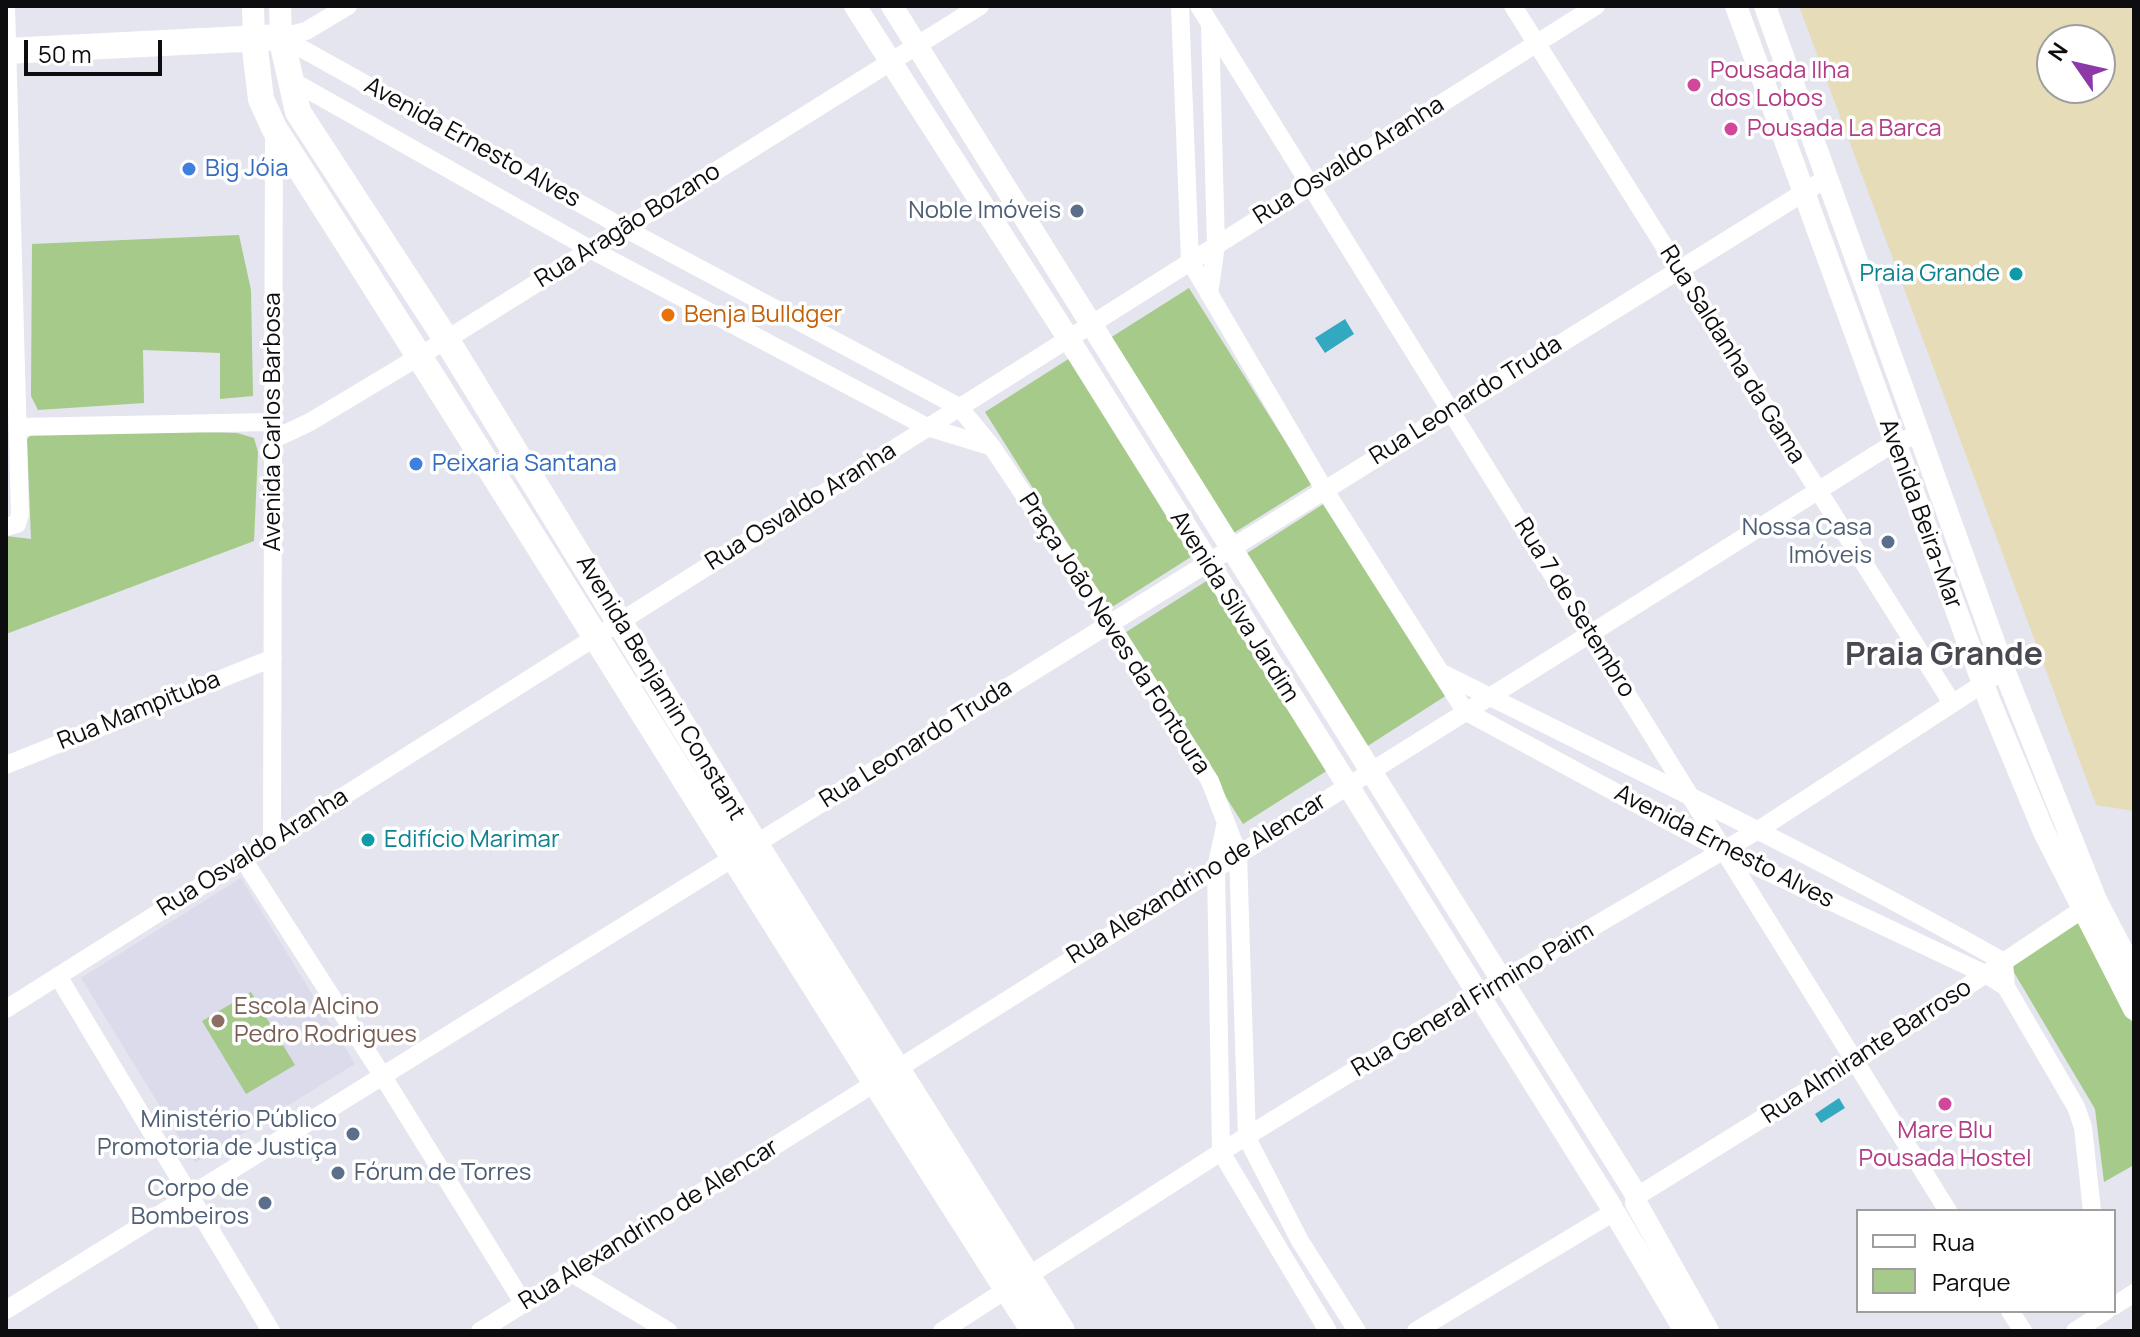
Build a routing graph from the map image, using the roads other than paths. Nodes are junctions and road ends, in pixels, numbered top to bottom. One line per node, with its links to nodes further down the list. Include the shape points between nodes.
1 (6, 6): 18 (street)
2 (253, 6): 15 (street, Avenida Carlos Barbosa)
3 (280, 6): 15 (street, Avenida Carlos Barbosa)
4 (348, 6): 15 (street, via 306,31)
5 (855, 6): 19 (street, Avenida Silva Jardim)
6 (892, 6): 17 (street, Avenida Silva Jardim)
7 (980, 6): 17 (street, Rua Aragão Bozano)
8 (1180, 6): 30 (street)
9 (1199, 6): 14 (street, Rua 7 de Setembro)
10 (1513, 6): 16 (street, Rua Saldanha da Gama)
11 (1596, 6): 16 (street, Rua Osvaldo Aranha)
12 (1736, 6): 24 (street, Avenida Beira-Mar)
13 (1765, 6): 22 (street, Avenida Beira-Mar)
14 (1209, 15): 23 (street, Rua 7 de Setembro); 26 (street)
15 (268, 39): 18 (main road); 20 (main road, Avenida Benjamin Constant); 21 (main road, Avenida Carlos Barbosa, via 261,99); 25 (street, Avenida Ernesto Alves); 28 (main road, via 285,112 302,130 367,237)
16 (1537, 43): 23 (street, Rua Osvaldo Aranha); 31 (street, Rua Saldanha da Gama)
17 (917, 46): 19 (street, Rua Aragão Bozano); 33 (street, Avenida Silva Jardim)
18 (7, 51): 29 (street)
19 (890, 62): 25 (street, Rua Aragão Bozano); 34 (street, Avenida Silva Jardim)
20 (289, 79): 27 (street, Avenida Ernesto Alves); 28 (main road, Avenida Benjamin Constant, via 296,107)
21 (274, 128): 36 (main road, Avenida Benjamin Constant); 41 (street, Avenida Carlos Barbosa)
22 (1827, 178): 24 (street, Rua Leonardo Truda); 42 (street, Avenida Beira-Mar)
23 (1311, 185): 26 (street, Rua Osvaldo Aranha); 38 (street, Rua 7 de Setembro)
24 (1805, 192): 31 (street, Rua Leonardo Truda); 43 (street, Avenida Beira-Mar)
25 (624, 228): 27 (street, Rua Aragão Bozano); 37 (street, Avenida Ernesto Alves)
26 (1216, 245): 30 (street, Rua Osvaldo Aranha); 32 (street)
27 (590, 249): 35 (street, Rua Aragão Bozano); 40 (street, Avenida Ernesto Alves)
28 (389, 252): 35 (main road, Avenida Benjamin Constant)
29 (9, 255): 39 (street)
30 (1190, 261): 32 (street); 33 (street, Rua Osvaldo Aranha)
31 (1680, 270): 38 (street, Rua Leonardo Truda); 46 (street, Rua Saldanha da Gama)
32 (1209, 294): 45 (street)
33 (1090, 323): 34 (street, Rua Osvaldo Aranha); 48 (street, Avenida Silva Jardim)
34 (1068, 338): 37 (street, Rua Osvaldo Aranha); 49 (street, Avenida Silva Jardim)
35 (446, 339): 36 (street, Rua Aragão Bozano); 50 (main road, Avenida Benjamin Constant)
36 (420, 356): 41 (street, Rua Aragão Bozano, via 310,422); 53 (main road, Avenida Benjamin Constant)
37 (959, 407): 40 (street, Rua Osvaldo Aranha); 44 (street, Praça João Neves da Fontoura)
38 (1451, 411): 45 (street, Rua Leonardo Truda); 52 (street, Rua 7 de Setembro)
39 (18, 427): 41 (street, Rua Aragão Bozano); 47 (street, via 20,514)
40 (927, 427): 44 (street); 50 (street, Rua Osvaldo Aranha)
41 (272, 431): 54 (street, Avenida Carlos Barbosa)
42 (1918, 435): 43 (street, Rua Alexandrino de Alencar); 56 (street, Avenida Beira-Mar)
43 (1894, 443): 46 (street, Rua Alexandrino de Alencar); 57 (street, Avenida Beira-Mar)
44 (992, 447): 51 (street, Praça João Neves da Fontoura)
45 (1324, 489): 48 (street, Rua Leonardo Truda); 55 (street)
46 (1817, 492): 52 (street, Rua Alexandrino de Alencar); 59 (street, Rua Saldanha da Gama)
47 (12, 526)
48 (1231, 547): 49 (street, Rua Leonardo Truda); 62 (street, Avenida Silva Jardim)
49 (1206, 563): 51 (street, Rua Leonardo Truda); 63 (street, Avenida Silva Jardim)
50 (619, 622): 53 (street, Rua Osvaldo Aranha); 68 (main road, Avenida Benjamin Constant)
51 (1109, 622): 65 (street, Praça João Neves da Fontoura, via 1210,781); 68 (street, Rua Leonardo Truda)
52 (1590, 634): 58 (street, Rua Alexandrino de Alencar); 64 (street, Rua 7 de Setembro)
53 (596, 636): 67 (street, Rua Osvaldo Aranha); 72 (main road, Avenida Benjamin Constant)
54 (273, 658): 61 (street, Rua Mampituba); 67 (street, Avenida Carlos Barbosa)
55 (1438, 670): 58 (street); 60 (street)
56 (2004, 670): 57 (street, Rua General Firmino Paim); 74 (street, Avenida Beira-Mar)
57 (1983, 683): 59 (street, Rua General Firmino Paim); 74 (street, Avenida Beira-Mar)
58 (1490, 696): 60 (street, Rua Alexandrino de Alencar); 64 (street, Avenida Ernesto Alves)
59 (1952, 703): 66 (street, Rua General Firmino Paim)
60 (1465, 711): 62 (street, Rua Alexandrino de Alencar); 69 (street, Avenida Ernesto Alves)
61 (6, 765)
62 (1371, 771): 63 (street, Rua Alexandrino de Alencar); 79 (street, Avenida Silva Jardim)
63 (1345, 786): 70 (street, Rua Alexandrino de Alencar); 81 (street, Avenida Silva Jardim)
64 (1692, 799): 66 (street, Avenida Ernesto Alves); 69 (street, Rua 7 de Setembro)
65 (1225, 827): 70 (street, Praça João Neves da Fontoura); 73 (street)
66 (1760, 829): 69 (street, Rua General Firmino Paim); 75 (street, Avenida Ernesto Alves)
67 (272, 841): 71 (street, Rua Osvaldo Aranha)
68 (756, 845): 72 (street, Rua Leonardo Truda); 85 (main road, Avenida Benjamin Constant)
69 (1724, 851): 77 (street, Avenida Ernesto Alves); 79 (street, Rua General Firmino Paim); 84 (street, Rua 7 de Setembro)
70 (1238, 854): 73 (street, Rua Alexandrino de Alencar); 87 (street)
71 (243, 859): 78 (street, Rua Osvaldo Aranha); 86 (street)
72 (732, 860): 85 (main road, Avenida Benjamin Constant); 86 (street, Rua Leonardo Truda)
73 (1216, 868): 85 (street, Rua Alexandrino de Alencar); 88 (street)
74 (2088, 905): 75 (street, Rua Almirante Barroso); 76 (street, Avenida Beira-Mar); 83 (street, Avenida Beira-Mar)
75 (2004, 962): 77 (street, Rua Almirante Barroso); 80 (street)
76 (2134, 973)
77 (1987, 975): 80 (street, Avenida Ernesto Alves); 84 (street, Rua Almirante Barroso)
78 (58, 976): 82 (street, Rua Osvaldo Aranha); 89 (street)
79 (1502, 980): 81 (street, Rua General Firmino Paim); 90 (street, Avenida Silva Jardim)
80 (2006, 987): 92 (street, via 2076,1107)
81 (1480, 994): 87 (street, Rua General Firmino Paim); 90 (street, Avenida Silva Jardim)
82 (6, 1009)
83 (2134, 1009)
84 (1855, 1061): 90 (street, Rua Almirante Barroso); 91 (street, Rua 7 de Setembro)
85 (885, 1074): 93 (street, Rua Alexandrino de Alencar); 94 (main road, Avenida Benjamin Constant)
86 (382, 1075): 89 (street, Rua Leonardo Truda); 96 (street)
87 (1247, 1138): 88 (street, Rua General Firmino Paim); 108 (street, via 1300,1241)
88 (1221, 1152): 94 (street, Rua General Firmino Paim); 107 (street)
89 (191, 1197): 98 (street, Rua Leonardo Truda); 101 (street)
90 (1624, 1205): 109 (street, Rua Almirante Barroso); 110 (street, Avenida Silva Jardim); 111 (street, Avenida Silva Jardim)
91 (1947, 1209)
92 (2092, 1209)
93 (573, 1274): 96 (street, Rua Alexandrino de Alencar); 103 (street)
94 (1018, 1284): 104 (street, Rua General Firmino Paim); 105 (main road, Avenida Benjamin Constant); 106 (main road, Avenida Benjamin Constant)
95 (2134, 1293): 97 (street)
96 (524, 1304): 102 (street, Rua Alexandrino de Alencar)
97 (2116, 1307)
98 (6, 1310)
99 (2011, 1313): 112 (street)
100 (2105, 1315): 113 (street)
101 (271, 1331)
102 (480, 1331)
103 (668, 1331)
104 (942, 1331)
105 (1034, 1331)
106 (1062, 1331)
107 (1328, 1331)
108 (1357, 1331)
109 (1416, 1331)
110 (1685, 1331)
111 (1708, 1331)
112 (2023, 1331)
113 (2075, 1331)

